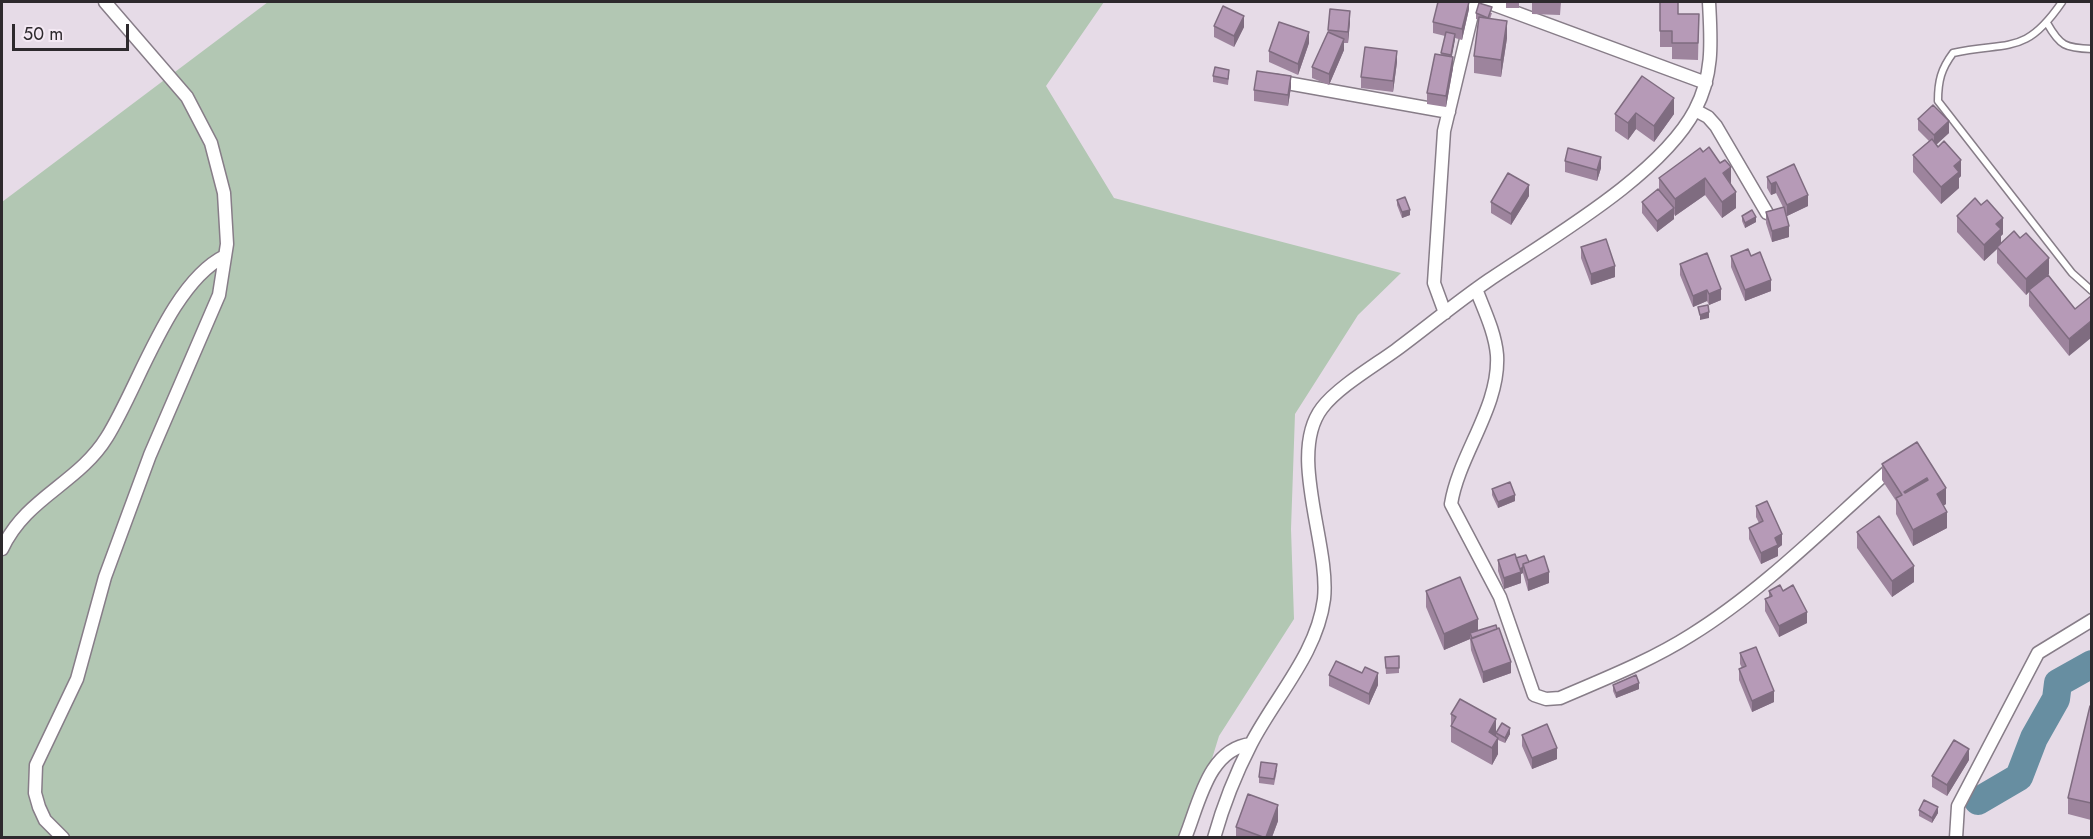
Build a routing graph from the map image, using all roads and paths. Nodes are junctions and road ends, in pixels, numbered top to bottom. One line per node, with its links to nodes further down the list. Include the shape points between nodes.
1 (105, 2): 13 (street, via 187,97 210,143 224,193)
2 (1475, 2): 11 (street)
3 (1487, 2): 9 (street)
4 (1709, 2): 9 (street, via 1712,55)
5 (2062, 2): 6 (lane)
6 (2047, 23): 7 (lane, via 2057,41); 15 (lane, via 2031,38 2006,46 1953,53 1938,81 1938,101 2072,273)
7 (2091, 49)
8 (1271, 80): 11 (street)
9 (1706, 83): 10 (street)
10 (1695, 110): 12 (street, via 1716,126); 14 (street, via 1679,134 1627,186)
11 (1449, 112): 16 (street, via 1444,131 1434,284)
12 (1767, 213)
13 (225, 256): 18 (street, via 190,285 97,452 35,503); 21 (street, via 219,295 150,455 105,577 77,680 36,765 34,786 39,807 45,820)
14 (1476, 289): 16 (street); 17 (street, via 1492,328 1497,356 1492,394 1454,487 1451,504 1500,597 1534,695 1560,698 1692,635 1758,585)
15 (2091, 291)
16 (1445, 313): 20 (street, via 1336,395 1315,418 1307,448 1323,571 1320,622 1311,645)
17 (1900, 460)
18 (2, 549)
19 (2091, 620): 24 (street, via 2038,653 1958,806)
20 (1251, 744): 22 (street, via 1233,748 1218,760); 23 (street)
21 (63, 837)
22 (1185, 837)
23 (1214, 837)
24 (1956, 837)

